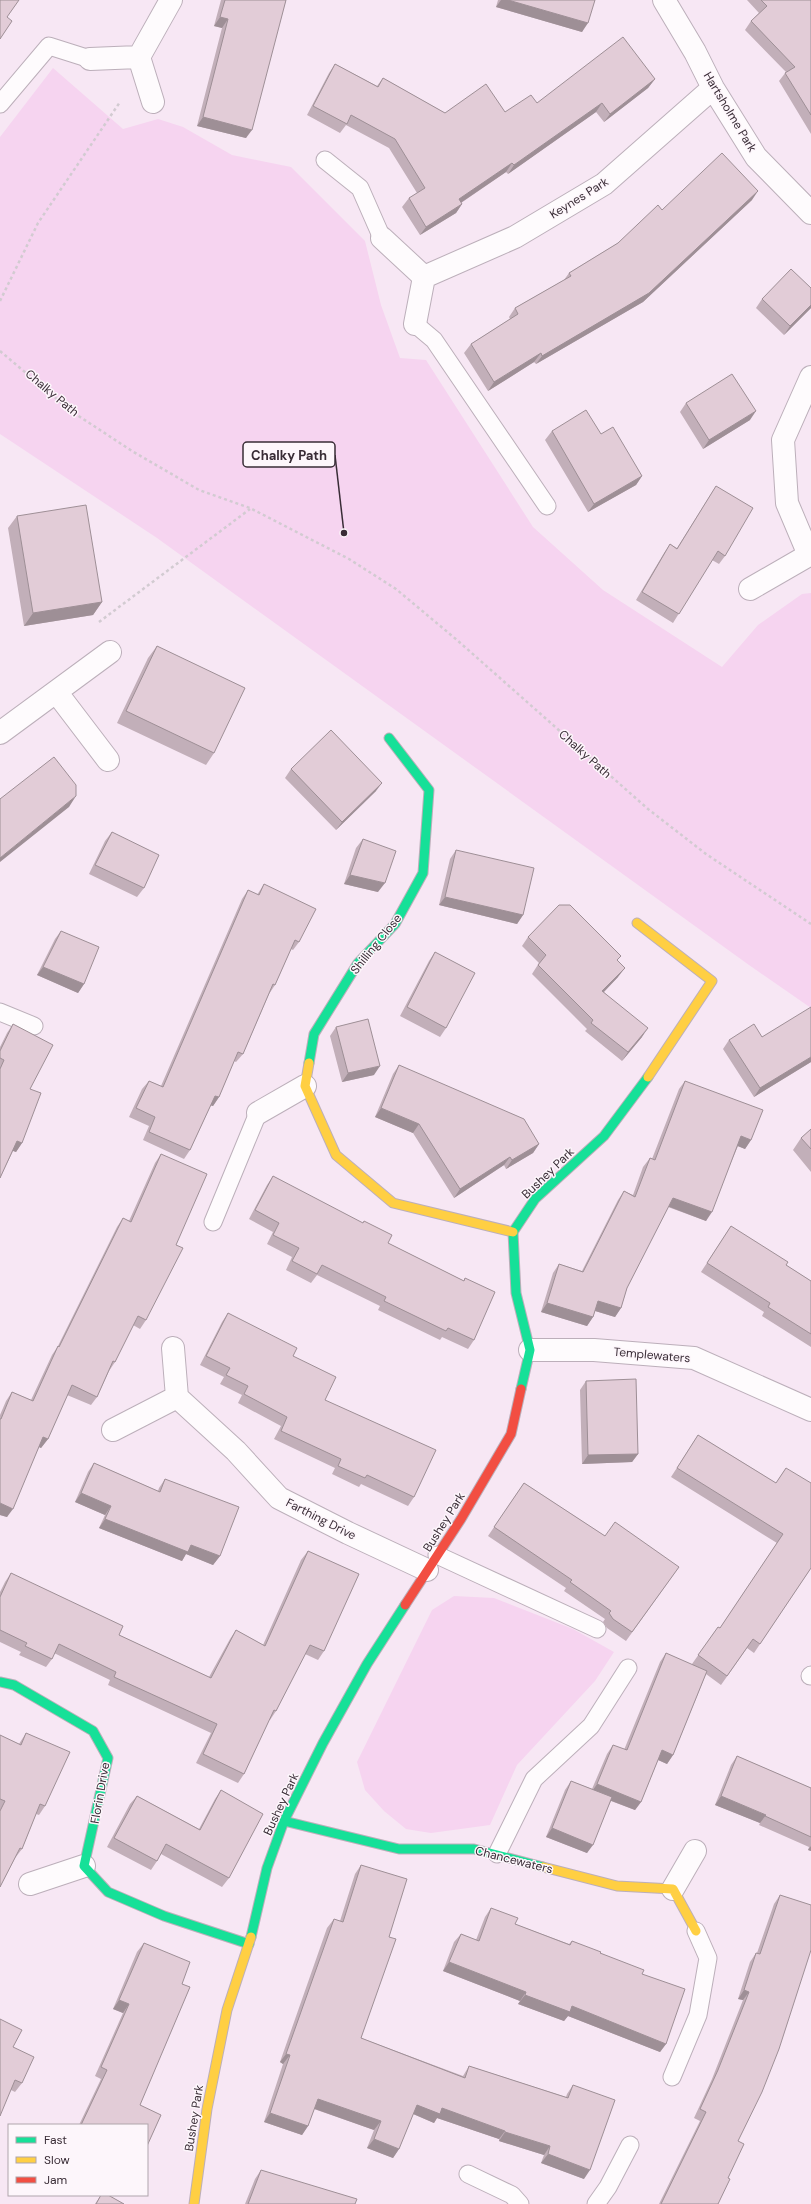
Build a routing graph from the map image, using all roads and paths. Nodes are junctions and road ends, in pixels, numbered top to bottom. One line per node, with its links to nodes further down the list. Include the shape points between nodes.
1 (171, 0): 4 (street)
2 (664, 0): 5 (street, Hartsholme Park)
3 (90, 59): 4 (street); 7 (lane, via 49,46)
4 (141, 65): 6 (street); 12 (path, via 119,103 38,223)
5 (713, 88): 9 (street, Hartsholme Park, via 756,157); 11 (street, Keynes Park, via 604,184 515,237)
6 (153, 102)
7 (0, 104)
8 (325, 160): 10 (lane, via 360,188)
9 (811, 213)
10 (382, 238): 11 (street)
11 (424, 277): 13 (street)
12 (0, 301)
13 (415, 324): 16 (lane, via 434,340)
14 (0, 351): 17 (path, Chalky Path, via 72,411 132,451 199,490)
15 (811, 377): 18 (street, via 783,440 787,503)
16 (546, 506)
17 (250, 508): 20 (path); 27 (path, Chalky Path, via 349,559 396,590 457,640 648,809 706,854)
18 (810, 555): 19 (street)
19 (750, 589)
20 (94, 626)
21 (110, 652): 22 (street)
22 (57, 693): 23 (street); 25 (street)
23 (0, 733)
24 (388, 738): 30 (street, Shilling Close, via 429,790 423,873 395,924 358,963 314,1034)
25 (108, 760)
26 (637, 923): 33 (street, Bushey Park, via 712,981 656,1066 604,1136 535,1199)
27 (811, 924)
28 (0, 1012): 29 (lane)
29 (34, 1026)
30 (305, 1086): 31 (street); 33 (street, via 336,1155 393,1203)
31 (258, 1113): 32 (lane)
32 (213, 1222)
33 (513, 1232): 35 (street, Bushey Park, via 516,1293)
34 (173, 1348): 36 (street)
35 (530, 1350): 37 (street, Templewaters, via 594,1350 694,1358); 39 (street, Bushey Park, via 511,1434)
36 (177, 1397): 38 (street); 39 (street, Farthing Drive, via 236,1451 279,1498 348,1533)
37 (811, 1410)
38 (113, 1430)
39 (432, 1563): 40 (lane); 43 (street, Bushey Park, via 367,1664)
40 (597, 1629)
41 (628, 1668): 45 (lane, via 591,1726 534,1779)
42 (0, 1682): 46 (street, Florin Drive, via 14,1684 93,1731 108,1758)
43 (284, 1821): 45 (street, Chancewaters, via 399,1849 474,1849); 50 (street, Bushey Park, via 267,1868)
44 (694, 1851): 48 (street)
45 (497, 1854): 48 (street, Chancewaters, via 617,1886)
46 (84, 1866): 47 (street); 50 (street, via 108,1892 164,1916)
47 (30, 1884)
48 (673, 1889): 49 (street)
49 (696, 1931): 51 (lane, via 708,1958 698,2015)
50 (249, 1944): 54 (street, Bushey Park, via 227,2010 207,2109)
51 (672, 2077)
52 (630, 2145): 56 (lane)
53 (468, 2174): 55 (lane, via 512,2195)
54 (194, 2204)
55 (520, 2204)
56 (596, 2204)

